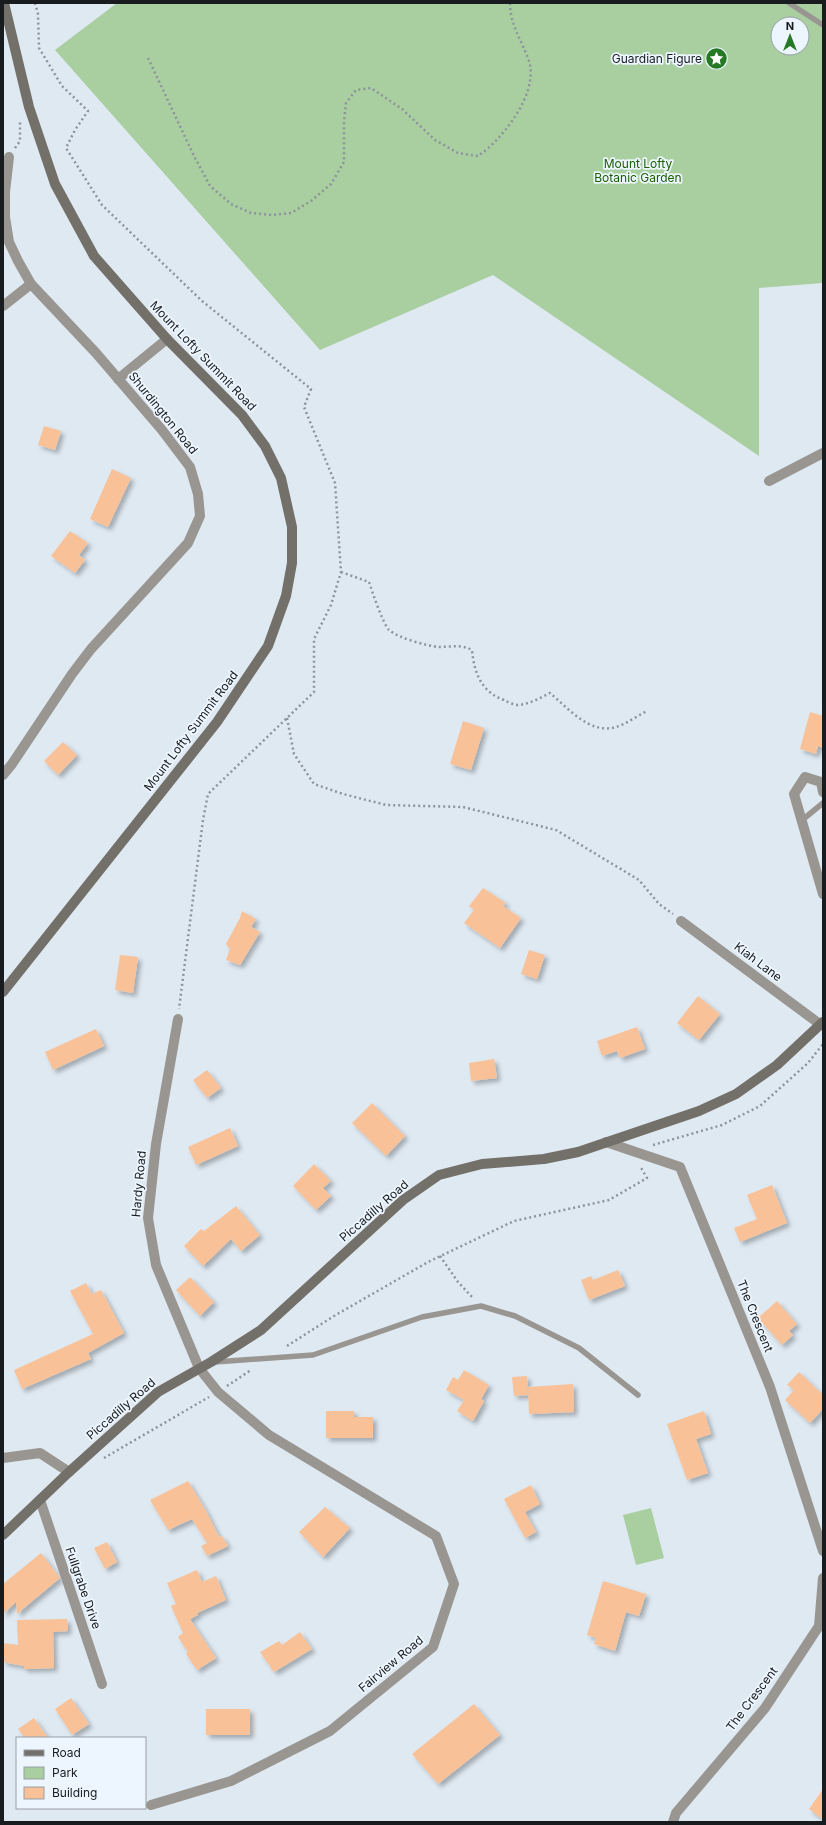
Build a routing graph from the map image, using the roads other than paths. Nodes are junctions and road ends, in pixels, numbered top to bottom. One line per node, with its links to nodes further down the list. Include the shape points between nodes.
1 (4, 3): 7 (main road, Mount Lofty Summit Road, via 29,107 55,184 94,256)
2 (789, 3): 3 (lane)
3 (823, 25)
4 (9, 157): 5 (street, Shurdington Road, via 5,217 10,242)
5 (31, 284): 6 (street); 8 (street, Shurdington Road)
6 (3, 306)
7 (167, 339): 8 (street); 17 (main road, Mount Lofty Summit Road, via 242,415 265,446 281,478 292,527 292,563 286,596 268,646 217,722)
8 (118, 379): 11 (street, Shurdington Road, via 190,467 198,494 200,516 188,543 91,649)
9 (823, 453): 10 (street)
10 (769, 481)
11 (3, 775)
12 (823, 792): 14 (street, via 820,782 805,777 794,794)
13 (823, 803): 14 (lane)
14 (801, 821): 15 (street)
15 (823, 894)
16 (681, 920): 19 (street, Kiah Lane)
17 (3, 992)
18 (178, 1019): 22 (street, Hardy Road, via 156,1144 148,1218 156,1265)
19 (822, 1023): 20 (main road, Piccadilly Road, via 777,1066 736,1094 699,1111)
20 (606, 1142): 21 (main road, Piccadilly Road, via 578,1152 544,1159 482,1164 439,1175 403,1200 261,1330); 28 (street, The Crescent, via 680,1167 770,1387)
21 (211, 1362): 22 (main road, Piccadilly Road); 23 (lane, via 314,1355 422,1317 481,1306 515,1316 579,1348)
22 (199, 1368): 25 (main road, Piccadilly Road, via 158,1392); 31 (street, Fairview Road, via 218,1392 269,1435 436,1536 454,1584 433,1647 330,1730 231,1781)
23 (638, 1395)
24 (3, 1458): 25 (street, via 40,1453)
25 (69, 1472): 26 (main road, Piccadilly Road)
26 (40, 1500): 27 (main road, Piccadilly Road); 30 (street, Fullgrabe Drive)
27 (3, 1535)
28 (823, 1551)
29 (823, 1578): 32 (street, The Crescent, via 819,1626 765,1708 676,1813)
30 (102, 1684)
31 (151, 1805)
32 (673, 1822)

